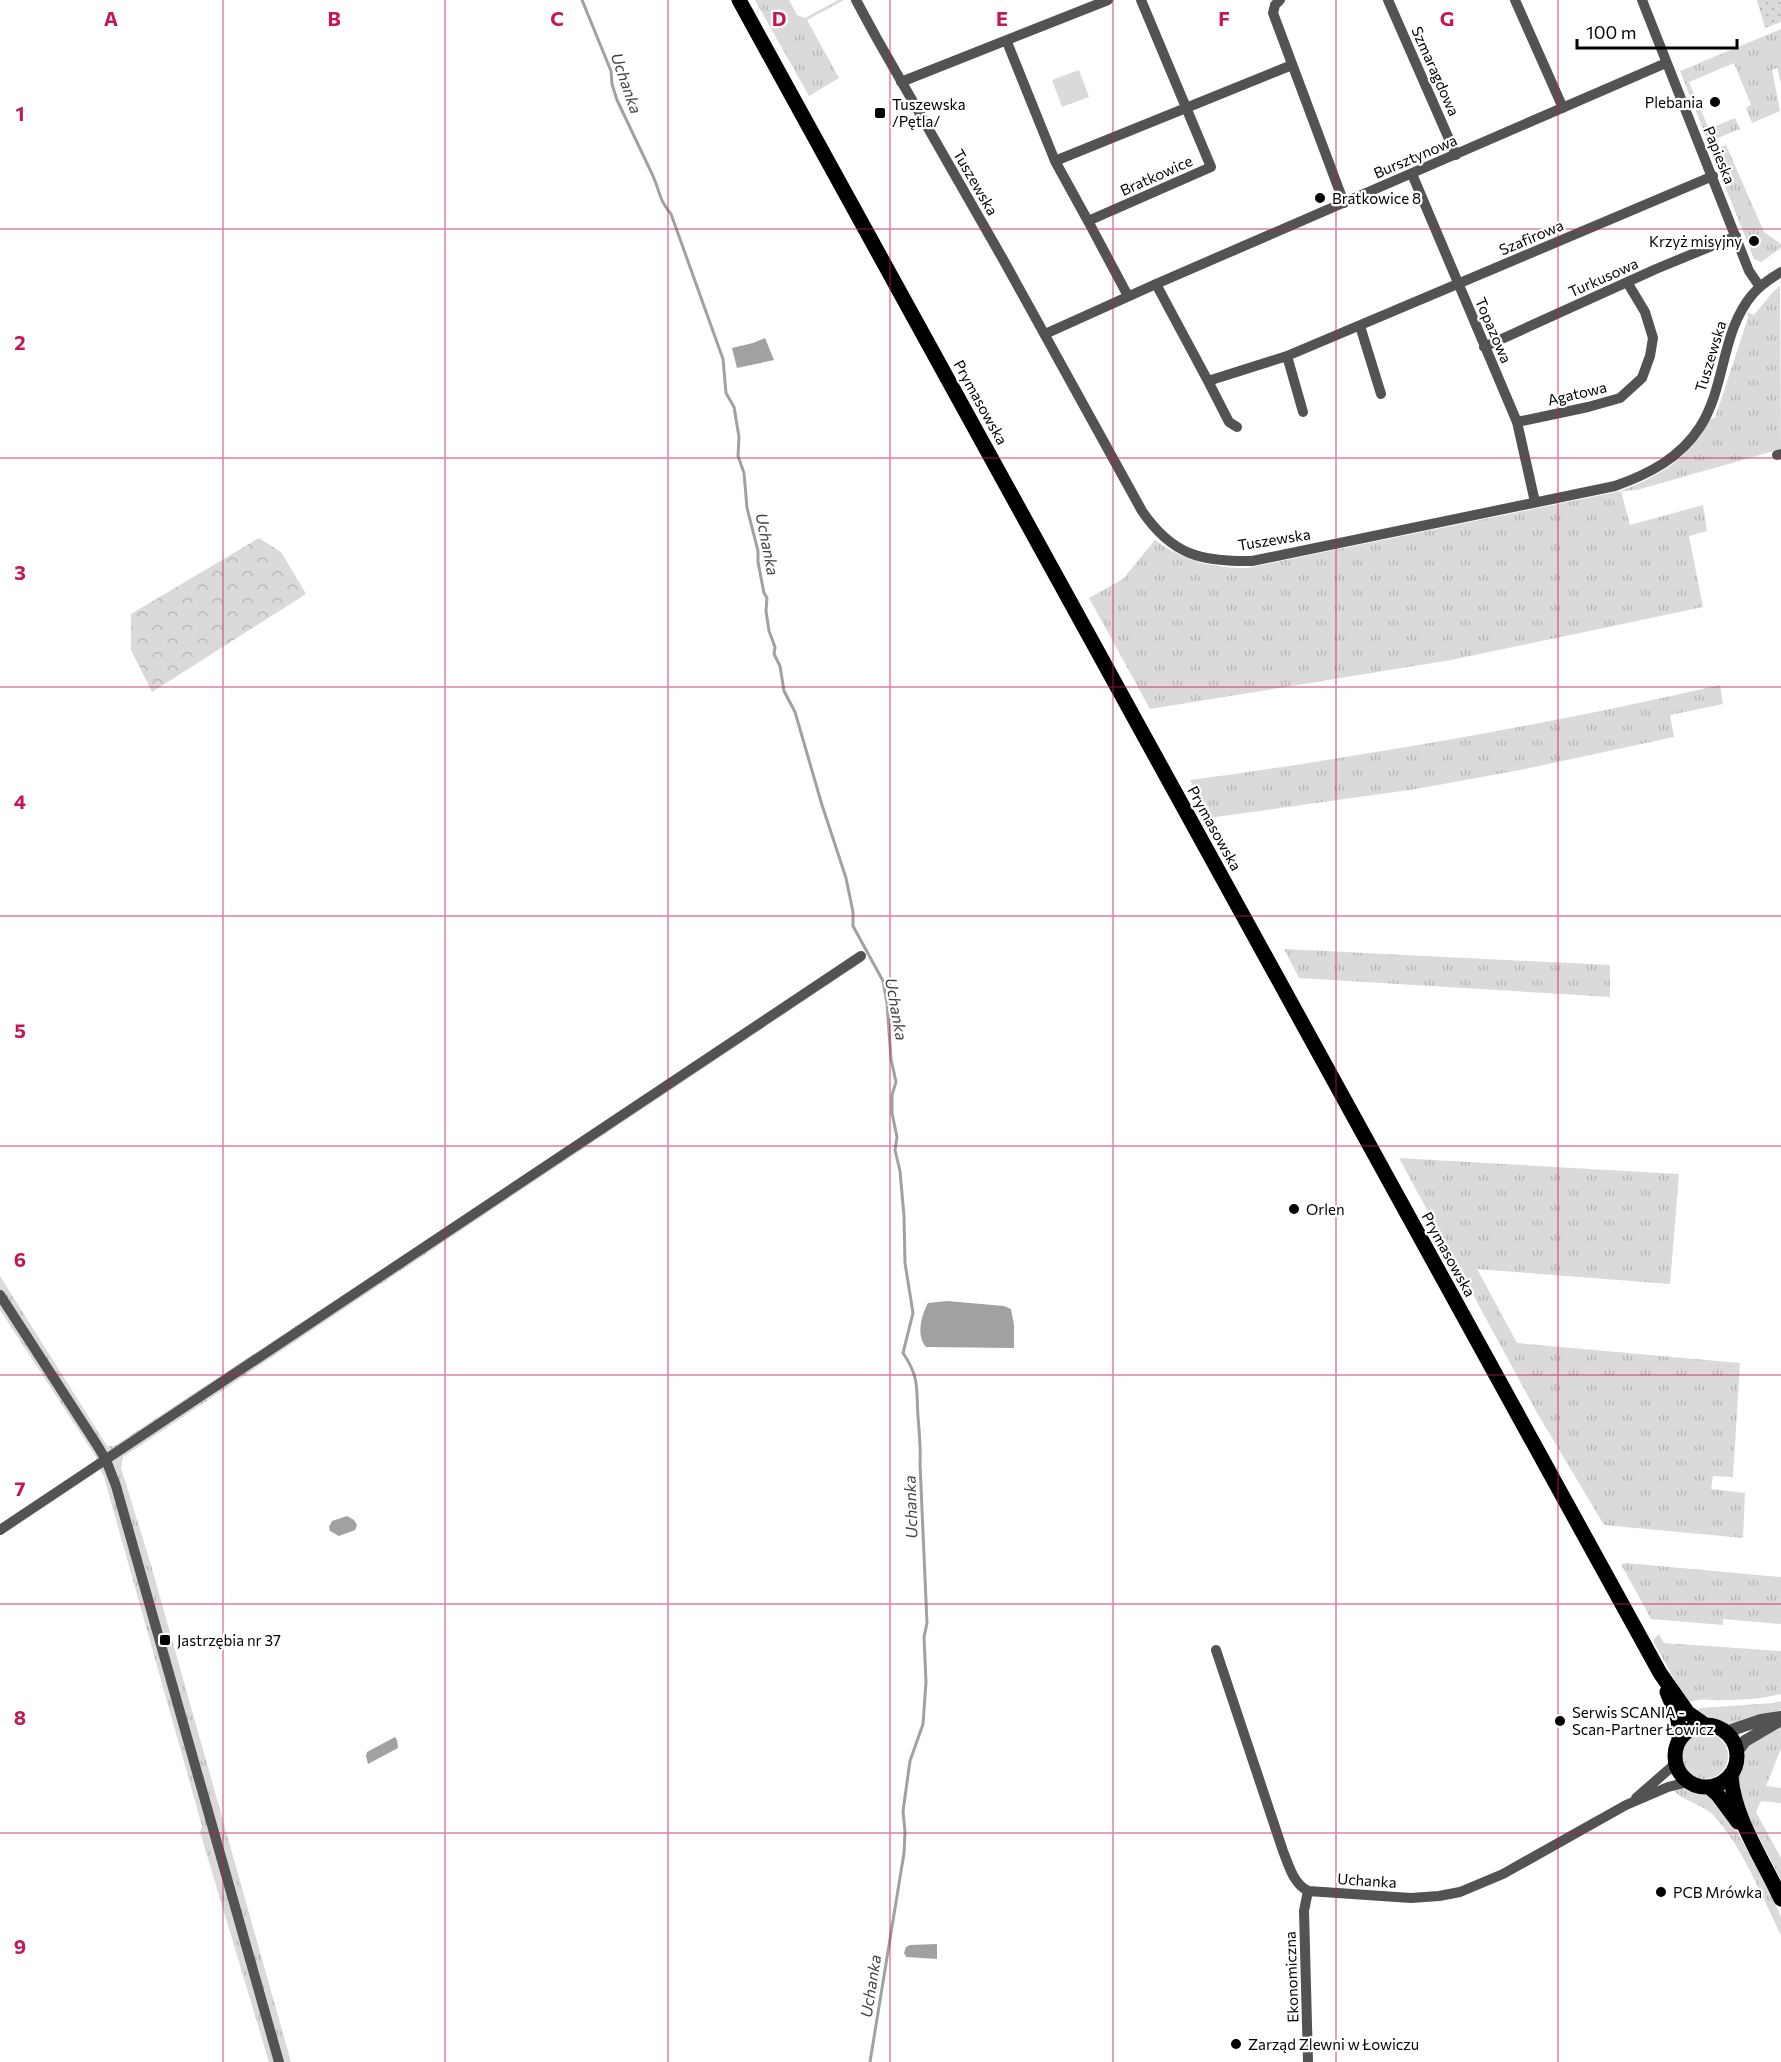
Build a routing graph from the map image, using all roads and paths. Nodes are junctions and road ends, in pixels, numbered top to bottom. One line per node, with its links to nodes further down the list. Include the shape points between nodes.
1 (740, 0): 43 (main road, Prymasowska)
2 (856, 0): 12 (street, Tuszewska)
3 (1108, 0): 9 (street)
4 (1142, 0): 13 (street, Bratkowice)
5 (1280, 0): 11 (street, via 1273,13)
6 (1388, 0): 15 (street, Szmaragdowa)
7 (1515, 0): 14 (street)
8 (1642, 0): 10 (street, Papieska)
9 (1007, 42): 12 (street); 16 (street)
10 (1666, 63): 14 (street, Bursztynowa); 18 (street, Papieska)
11 (1292, 65): 13 (street); 19 (street)
12 (901, 82): 29 (street, Tuszewska)
13 (1186, 108): 16 (street); 20 (street, Bratkowice, via 1211,167)
14 (1563, 108): 15 (street, Bursztynowa)
15 (1456, 154): 17 (street, Bursztynowa)
16 (1054, 161): 20 (street)
17 (1412, 174): 19 (street, Bursztynowa); 25 (street, Topazowa)
18 (1713, 176): 21 (street, Papieska); 25 (street, Szafirowa)
19 (1344, 202): 24 (street, Bursztynowa)
20 (1088, 221): 27 (street)
21 (1736, 236): 23 (street, Turkusowa); 26 (street, Papieska, via 1749,271)
22 (1781, 272): 26 (street, Tuszewska)
23 (1627, 282): 30 (street, Turkusowa); 35 (street, Agatowa, via 1645,312 1653,338 1642,378 1620,398)
24 (1156, 284): 27 (street, Bursztynowa); 32 (street)
25 (1458, 284): 28 (street, Szafirowa); 30 (street, Topazowa)
26 (1760, 287): 37 (street, Tuszewska, via 1738,317 1701,425 1681,450 1633,480)
27 (1126, 292): 29 (street, Bursztynowa)
28 (1360, 326): 31 (street, Szafirowa); 33 (street)
29 (1045, 334): 37 (street, Tuszewska, via 1142,511 1168,542 1188,553 1208,559 1252,561)
30 (1484, 347): 35 (street, Topazowa)
31 (1287, 356): 32 (street, Szafirowa); 34 (street)
32 (1208, 381): 36 (street, via 1229,422)
33 (1381, 393)
34 (1303, 412)
35 (1517, 422): 37 (street, Topazowa)
36 (1237, 427)
37 (1535, 502)
38 (861, 956): 40 (street)
39 (0, 1295): 40 (street)
40 (106, 1460): 41 (street); 57 (street)
41 (0, 1530)
42 (1216, 1650): 55 (street, via 1283,1851 1298,1884)
43 (1660, 1673): 45 (main road, Prymasowska, via 1688,1713); 47 (main road, Prymasowska, via 1677,1719)
44 (1781, 1719): 46 (street, via 1761,1720); 48 (street, via 1746,1741)
45 (1705, 1725): 46 (main road); 47 (main road, via 1686,1732)
46 (1726, 1732): 48 (main road)
47 (1679, 1740): 49 (main road)
48 (1737, 1752): 50 (main road)
49 (1675, 1764): 51 (main road); 53 (street, Uchanka)
50 (1731, 1775): 52 (main road, via 1722,1784); 54 (main road, via 1734,1796)
51 (1688, 1782): 52 (main road); 53 (street, Uchanka)
52 (1709, 1787): 54 (main road)
53 (1626, 1805): 55 (street, Uchanka, via 1503,1874 1460,1892 1411,1898)
54 (1754, 1845): 56 (main road)
55 (1308, 1891): 58 (street, Ekonomiczna, via 1304,1911)
56 (1781, 1899)
57 (279, 2062)
58 (1308, 2062)

